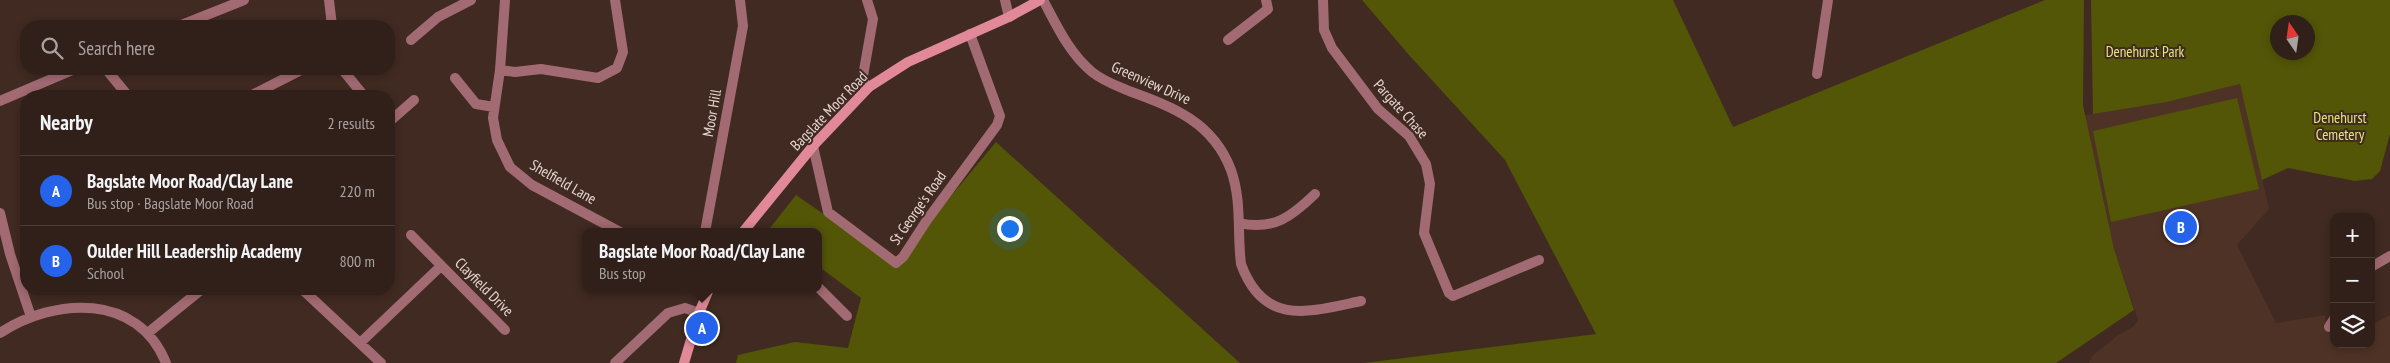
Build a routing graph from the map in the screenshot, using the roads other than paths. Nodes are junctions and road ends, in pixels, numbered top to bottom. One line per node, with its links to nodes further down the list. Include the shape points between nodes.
1 (244, 0): 14 (street)
2 (329, 0): 15 (street)
3 (471, 0): 17 (street, via 438,17)
4 (505, 0): 19 (street, Shelfield Lane)
5 (615, 0): 19 (street, via 623,52 616,68 598,78 541,69)
6 (740, 0): 41 (street, Moor Hill, via 743,26)
7 (867, 0): 26 (street, via 873,20 863,76)
8 (1005, 0): 13 (street)
9 (1042, 0): 13 (street, Bagslate Moor Road); 39 (street, Greenview Drive, via 1063,38 1092,72 1107,82 1192,118 1215,142 1231,169)
10 (1323, 0): 45 (street, Pargate Chase, via 1324,30 1332,48 1378,110 1409,136 1426,164 1430,184 1424,233 1448,293 1453,296)
11 (1828, 0): 20 (street)
12 (1267, 4): 18 (street)
13 (1009, 17): 16 (street, Bagslate Moor Road)
14 (194, 20)
15 (331, 20)
16 (970, 34): 26 (street, Bagslate Moor Road, via 908,62); 36 (street, St George's Road, via 1000,116 997,126 896,263 828,212)
17 (411, 40)
18 (1228, 40)
19 (500, 70): 34 (street, Shelfield Lane)
20 (1817, 74)
21 (60, 75): 27 (street)
22 (111, 75): 28 (street)
23 (290, 75): 29 (street)
24 (347, 75): 30 (street)
25 (455, 78): 34 (street, via 476,104)
26 (869, 87): 36 (street, Bagslate Moor Road)
27 (24, 90)
28 (123, 90)
29 (262, 90)
30 (359, 90)
31 (20, 92): 32 (street)
32 (0, 100)
33 (414, 100): 35 (street)
34 (494, 107): 40 (street, Shelfield Lane, via 497,140 510,167 532,185)
35 (395, 117)
36 (813, 146): 42 (street, Bagslate Moor Road)
37 (1315, 194): 39 (street, via 1286,219 1263,224)
38 (0, 213): 48 (street)
39 (1239, 223): 54 (street, Greenview Drive, via 1239,252 1245,275 1259,296 1272,306 1284,311 1304,312)
40 (613, 228)
41 (707, 228)
42 (746, 228)
43 (411, 235): 47 (street, Clayfield Drive)
44 (2390, 256): 46 (street)
45 (1539, 260)
46 (2375, 265)
47 (441, 266): 58 (street, Clayfield Drive); 61 (street, Clayfield Drive)
48 (20, 284)
49 (822, 291): 56 (street)
50 (707, 293): 55 (street)
51 (24, 295): 57 (street)
52 (195, 295): 59 (street)
53 (308, 295): 61 (street)
54 (1361, 301)
55 (699, 313): 64 (street, via 685,308 668,313); 65 (street)
56 (847, 316)
57 (31, 317): 59 (street, via 62,307 96,308 117,313); 60 (street)
58 (506, 330)
59 (149, 332): 62 (street)
60 (0, 333)
61 (360, 343): 63 (street)
62 (166, 363)
63 (381, 363)
64 (615, 363)
65 (684, 363)

